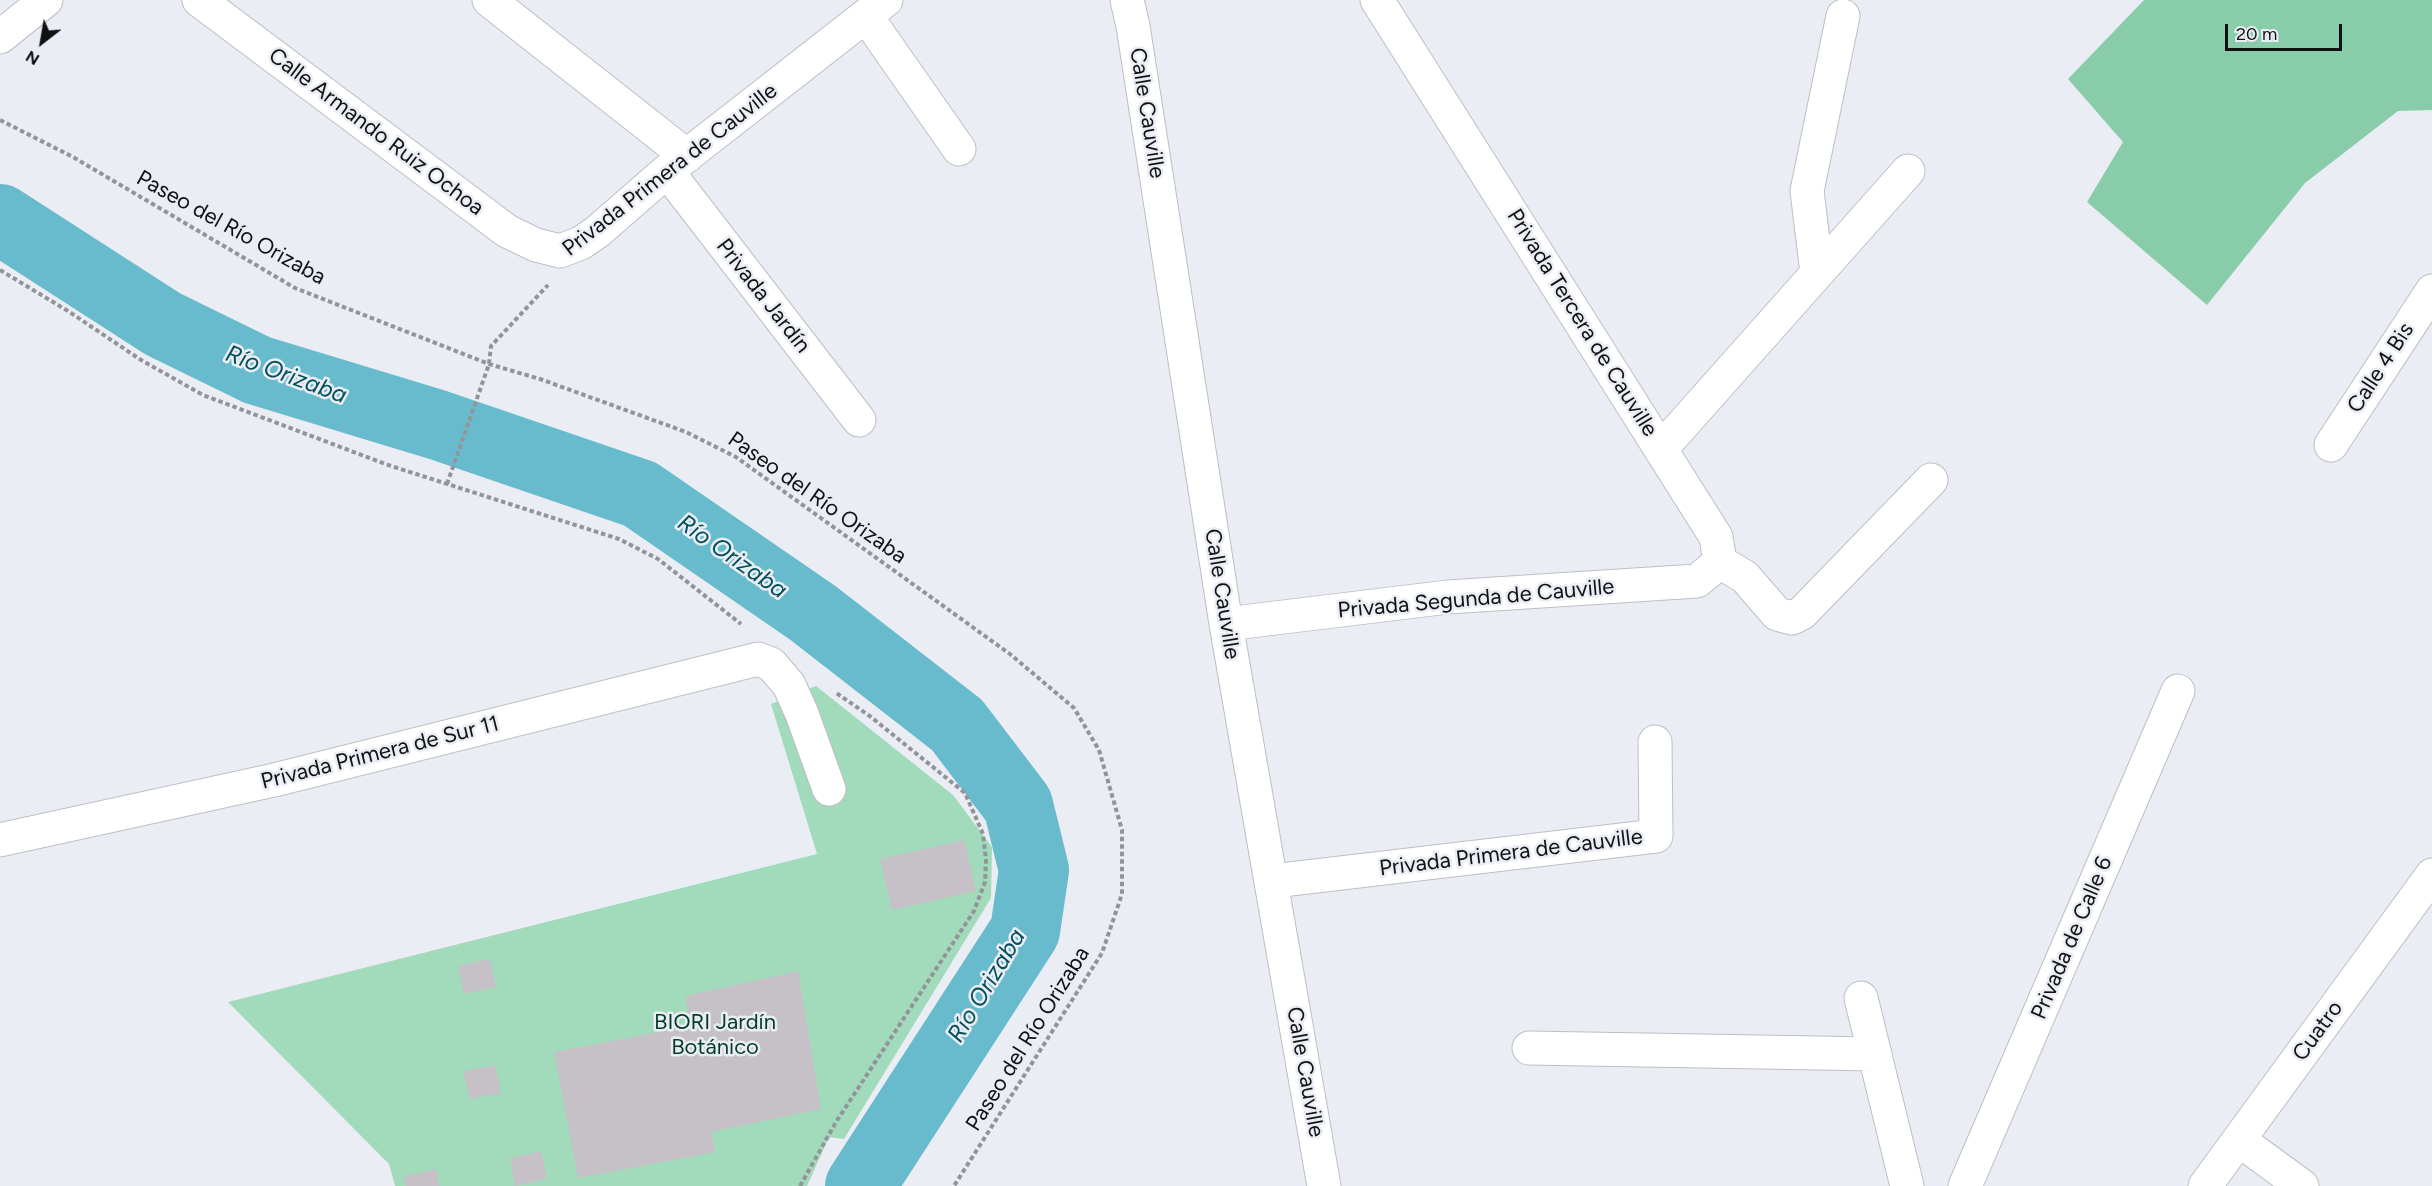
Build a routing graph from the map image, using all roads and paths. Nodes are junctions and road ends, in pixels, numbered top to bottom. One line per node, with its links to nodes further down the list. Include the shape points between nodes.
1 (46, 0): 8 (street)
2 (199, 0): 13 (street, Calle Armando Ruiz Ochoa, via 507,231)
3 (489, 0): 11 (street, Privada Jardín)
4 (1127, 0): 24 (street, Calle Cauville)
5 (1377, 0): 20 (street, Privada Tercera de Cauville)
6 (876, 8): 10 (street); 11 (street, Privada Primera de Cauville)
7 (1843, 16): 15 (street, via 1806,191)
8 (0, 37)
9 (0, 120): 17 (path, Paseo del Río Orizaba, via 73,157 296,288)
10 (959, 149)
11 (677, 164): 13 (street, Privada Primera de Cauville, via 597,232); 18 (street, Privada Jardín)
12 (1908, 171): 15 (street, Privada Tercera de Cauville)
13 (560, 251): 17 (path, Privada Primera de Cauville, via 556,273 544,292 491,346)
14 (0, 270): 22 (path, via 203,395)
15 (1817, 273): 20 (street, Privada Tercera de Cauville)
16 (2432, 291): 19 (street, Calle 4 Bis)
17 (489, 364): 22 (path, Privada Primera de Cauville); 38 (path, Paseo del Río Orizaba, via 686,432 736,457 1010,654 1074,708 1099,750 1122,830 1122,894 1102,953)
18 (859, 420)
19 (2331, 445)
20 (1661, 448): 23 (street, via 1716,537)
21 (1932, 480): 23 (street, via 1802,614 1792,618 1777,614 1745,577)
22 (447, 484): 25 (path, via 619,539 658,559)
23 (1720, 562): 24 (street, Privada Segunda de Cauville, via 1697,581 1448,597)
24 (1226, 624): 32 (street, Calle Cauville)
25 (769, 656): 29 (street, via 789,685); 30 (street, Privada Primera de Sur 11, via 274,780)
26 (825, 686): 37 (path, via 871,717 965,793 982,834 985,882 974,911 836,1122)
27 (2178, 691): 41 (street, Privada de Calle 6)
28 (1655, 742): 32 (street, Privada Primera de Cauville, via 1656,836)
29 (829, 789)
30 (0, 840)
31 (2432, 875): 36 (street, Cuatro)
32 (1273, 881): 39 (street, Calle Cauville)
33 (1861, 998): 35 (street)
34 (1529, 1048): 35 (street)
35 (1875, 1054): 40 (street)
36 (2239, 1140): 42 (street, Cuatro); 43 (street)
37 (800, 1186)
38 (954, 1186)
39 (1324, 1186)
40 (1907, 1186)
41 (1965, 1186)
42 (2205, 1186)
43 (2302, 1186)

